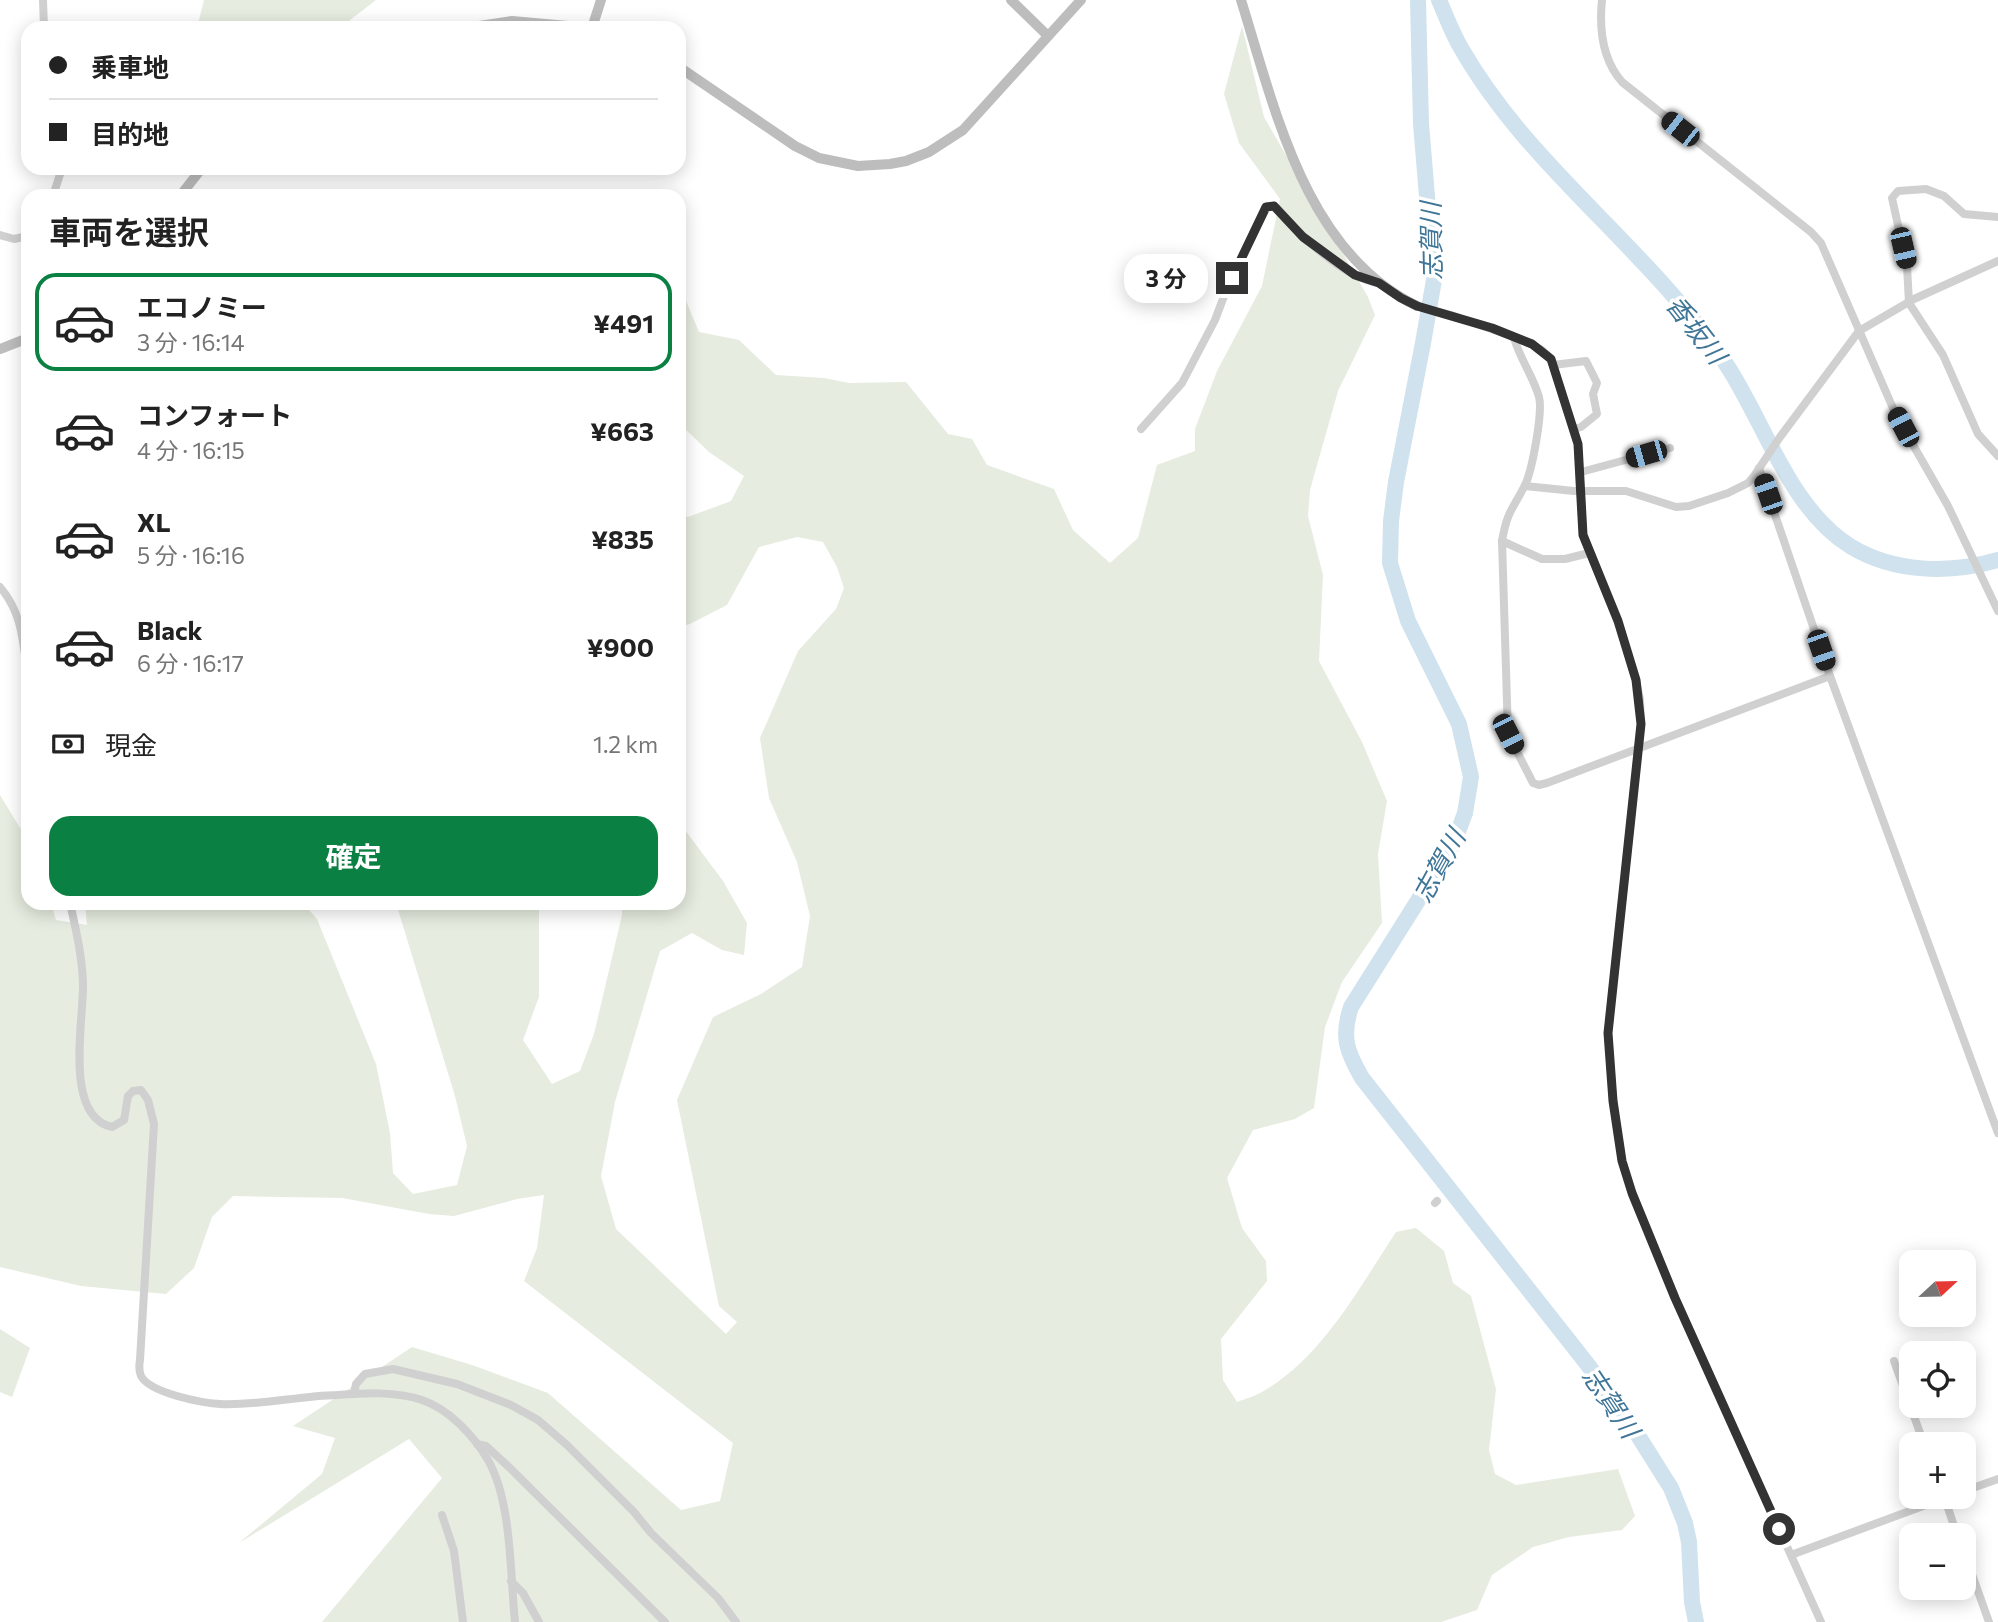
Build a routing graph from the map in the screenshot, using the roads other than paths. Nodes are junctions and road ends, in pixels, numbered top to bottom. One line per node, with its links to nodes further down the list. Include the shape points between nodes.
1 (43, 0): 7 (street)
2 (601, 0): 8 (street)
3 (1011, 0): 9 (street)
4 (1081, 0): 9 (street)
5 (1241, 0): 17 (street, via 1292,160 1321,212)
6 (1602, 0): 20 (street, via 1604,45 1616,75 1816,237)
7 (44, 21)
8 (594, 21)
9 (1048, 36): 10 (street, via 951,139 906,161 876,166 832,163 807,153)
10 (686, 71)
11 (196, 175): 12 (street)
12 (186, 189)
13 (1998, 217): 18 (street, via 1964,214 1944,196 1926,189 1894,193)
14 (0, 235): 15 (street)
15 (21, 237)
16 (1998, 261): 18 (street)
17 (1379, 283): 19 (street); 25 (street, via 1339,265 1274,206 1266,207 1182,383)
18 (1909, 303): 20 (street); 28 (street, via 1943,355 1978,434)
19 (1417, 306): 21 (street)
20 (1859, 331): 29 (street); 36 (street, via 1896,415)
21 (1514, 338): 24 (street, via 1542,350); 31 (street, via 1540,405)
22 (21, 341): 23 (street)
23 (0, 349)
24 (1553, 365): 26 (street); 26 (street, via 1586,361 1597,383 1593,394 1597,414)
25 (1141, 429)
26 (1574, 429): 30 (street)
27 (1670, 448): 30 (street)
28 (1998, 457)
29 (1760, 466): 32 (street, via 1742,486 1682,506 1626,491); 38 (street)
30 (1580, 472): 32 (street)
31 (1525, 486): 32 (street); 33 (street, via 1508,513)
32 (1581, 489): 34 (street, via 1582,530)
33 (1502, 541): 34 (street, via 1542,559); 39 (street, via 1508,734 1533,783 1547,783)
34 (1589, 552): 39 (street, via 1636,680 1641,707)
35 (0, 587): 37 (street, via 18,615)
36 (1998, 611)
37 (21, 634)
38 (1830, 676): 39 (street); 41 (street)
39 (1638, 748): 50 (street, via 1608,1033 1622,1161 1675,1298)
40 (71, 910): 43 (street, via 81,955 79,1059 84,1100 98,1121 112,1127 124,1120 128,1097 141,1090 154,1124 141,1375 169,1393 219,1404)
41 (1998, 1133)
42 (1894, 1361): 44 (street)
43 (354, 1394): 45 (street, via 421,1400 448,1415); 57 (street, via 365,1374 393,1369 457,1384 538,1420 634,1512)
44 (1920, 1432)
45 (477, 1444): 51 (street, via 495,1473 502,1499); 56 (street, via 496,1454)
46 (1998, 1479): 47 (street)
47 (1976, 1487)
48 (1914, 1509): 50 (street)
49 (442, 1515): 53 (street, via 454,1551)
50 (1791, 1555): 58 (street)
51 (511, 1581): 54 (street); 55 (street)
52 (1976, 1586): 59 (street)
53 (463, 1622)
54 (515, 1622)
55 (539, 1622)
56 (665, 1622)
57 (736, 1622)
58 (1821, 1622)
59 (1989, 1622)

